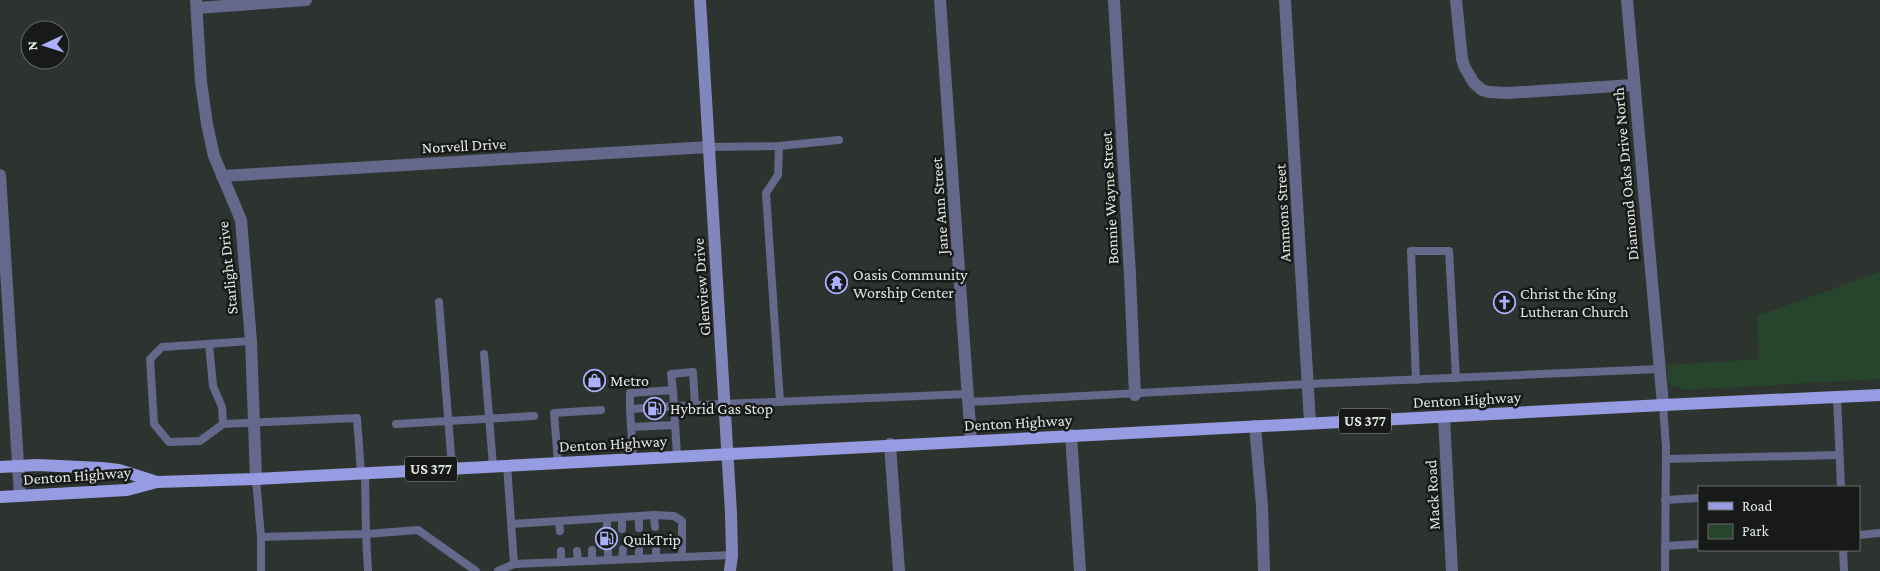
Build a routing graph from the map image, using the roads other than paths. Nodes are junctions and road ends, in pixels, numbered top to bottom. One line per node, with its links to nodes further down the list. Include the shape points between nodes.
1 (306, 0): 8 (street)
2 (700, 0): 12 (main road, Glenview Drive)
3 (940, 0): 28 (street, Jane Ann Street)
4 (1114, 0): 25 (street, Bonnie Wayne Street)
5 (1285, 0): 23 (street, Ammons Street)
6 (1456, 0): 9 (street, via 1462,59 1474,83 1482,90 1507,93)
7 (1627, 0): 9 (street, Diamond Oaks Drive North)
8 (196, 4): 14 (street, Starlight Drive, via 201,82 214,156)
9 (1633, 85): 20 (street, Diamond Oaks Drive North)
10 (839, 140): 11 (lane)
11 (779, 146): 12 (lane); 29 (lane, via 778,175 766,193)
12 (709, 147): 14 (street, Norvell Drive); 30 (main road, Glenview Drive)
13 (0, 175): 17 (street)
14 (222, 176): 16 (street, Starlight Drive, via 241,220)
15 (439, 302): 41 (lane)
16 (251, 341): 18 (lane); 42 (street, Starlight Drive)
17 (5, 343): 59 (street)
18 (209, 344): 44 (lane, via 213,386 222,407); 44 (lane, via 162,347 150,359 154,424 169,442 200,441)
19 (484, 354): 40 (lane)
20 (1659, 369): 21 (lane); 31 (street, Diamond Oaks Drive North)
21 (1456, 378): 22 (lane); 22 (lane, via 1449,251 1411,251)
22 (1416, 380): 23 (lane)
23 (1308, 384): 25 (lane); 43 (street, Ammons Street)
24 (673, 390): 32 (lane); 33 (lane, via 672,374 693,372); 37 (lane, via 630,393)
25 (1135, 395): 28 (lane)
26 (1880, 395): 27 (main road, Denton Highway / US 377)
27 (1837, 397): 31 (main road, Denton Highway / US 377); 53 (lane)
28 (968, 398): 29 (lane); 50 (street, Jane Ann Street)
29 (780, 402): 30 (lane)
30 (725, 404): 33 (lane); 52 (main road, Glenview Drive)
31 (1663, 405): 39 (main road, Denton Highway / US 377); 56 (lane)
32 (674, 406): 33 (lane); 34 (lane); 46 (lane)
33 (695, 406)
34 (663, 407)
35 (645, 408): 37 (lane)
36 (601, 410): 57 (lane, via 554,413)
37 (630, 410): 48 (lane)
38 (534, 416): 40 (lane)
39 (1444, 417): 43 (main road, Denton Highway / US 377); 118 (street, Mack Road)
40 (489, 418): 41 (lane); 60 (lane)
41 (448, 421): 45 (lane); 62 (lane)
42 (253, 422): 44 (lane); 63 (lane, via 357,418); 64 (street, Starlight Drive)
43 (1310, 423): 47 (main road, Denton Highway / US 377)
44 (223, 424)
45 (396, 424)
46 (675, 425): 48 (lane); 54 (lane)
47 (1255, 426): 49 (main road, Denton Highway / US 377); 117 (street)
48 (631, 427): 55 (lane)
49 (1071, 435): 50 (main road, Denton Highway / US 377); 116 (street)
50 (971, 441): 51 (main road, Denton Highway / US 377)
51 (890, 444): 52 (main road, Denton Highway / US 377); 115 (street)
52 (728, 454): 54 (main road, Denton Highway / US 377); 100 (main road, Glenview Drive)
53 (1839, 455): 56 (lane); 66 (lane)
54 (676, 456): 55 (main road, Denton Highway / US 377)
55 (633, 458): 57 (main road, Denton Highway / US 377)
56 (1666, 459): 70 (lane)
57 (558, 462): 58 (main road, Denton Highway / US 377)
58 (507, 465): 60 (main road, Denton Highway / US 377); 78 (lane)
59 (19, 466): 61 (main road, Denton Highway / US 377); 65 (main road, Denton Highway / US 377, via 119,470); 67 (street)
60 (493, 466): 62 (main road, Denton Highway / US 377)
61 (0, 467)
62 (452, 468): 63 (main road, Denton Highway / US 377)
63 (363, 473): 64 (main road, Denton Highway / US 377); 87 (lane)
64 (256, 479): 65 (main road, Denton Highway / US 377); 89 (lane)
65 (157, 482): 67 (main road, Denton Highway / US 377, via 127,490)
66 (1840, 486)
67 (20, 496): 68 (main road, Denton Highway / US 377)
68 (0, 497)
69 (1698, 498): 70 (lane)
70 (1665, 500): 91 (lane)
71 (654, 515): 72 (lane); 79 (lane); 101 (lane, via 674,516 682,521)
72 (639, 516): 73 (lane); 81 (lane)
73 (622, 518): 74 (lane); 80 (lane)
74 (607, 519): 75 (lane); 82 (lane)
75 (591, 520): 77 (lane); 84 (lane)
76 (559, 521): 77 (lane); 78 (lane); 85 (lane)
77 (576, 521): 83 (lane)
78 (512, 524): 109 (lane)
79 (655, 527)
80 (622, 528)
81 (639, 528)
82 (607, 529)
83 (576, 530)
84 (591, 530)
85 (560, 531)
86 (1880, 533): 88 (lane)
87 (366, 534): 89 (lane); 111 (lane); 112 (lane, via 418,530)
88 (1860, 535)
89 (261, 537): 110 (lane)
90 (1698, 544): 91 (lane)
91 (1665, 546): 119 (lane)
92 (639, 548): 102 (lane)
93 (656, 548): 103 (lane)
94 (623, 549): 104 (lane)
95 (592, 550): 107 (lane)
96 (608, 550): 105 (lane)
97 (561, 551): 108 (lane)
98 (577, 551): 106 (lane)
99 (1843, 551): 120 (lane)
100 (732, 555): 101 (lane); 114 (main road, Glenview Drive)
101 (682, 556): 103 (lane)
102 (639, 558): 103 (lane); 104 (lane)
103 (656, 558)
104 (622, 559): 105 (lane)
105 (608, 560): 107 (lane)
106 (578, 561): 107 (lane); 108 (lane)
107 (592, 561)
108 (561, 562): 109 (lane)
109 (514, 564): 113 (lane)
110 (260, 571)
111 (368, 571)
112 (476, 571)
113 (498, 571)
114 (730, 571)
115 (899, 571)
116 (1080, 571)
117 (1264, 571)
118 (1452, 571)
119 (1665, 571)
120 (1844, 571)

